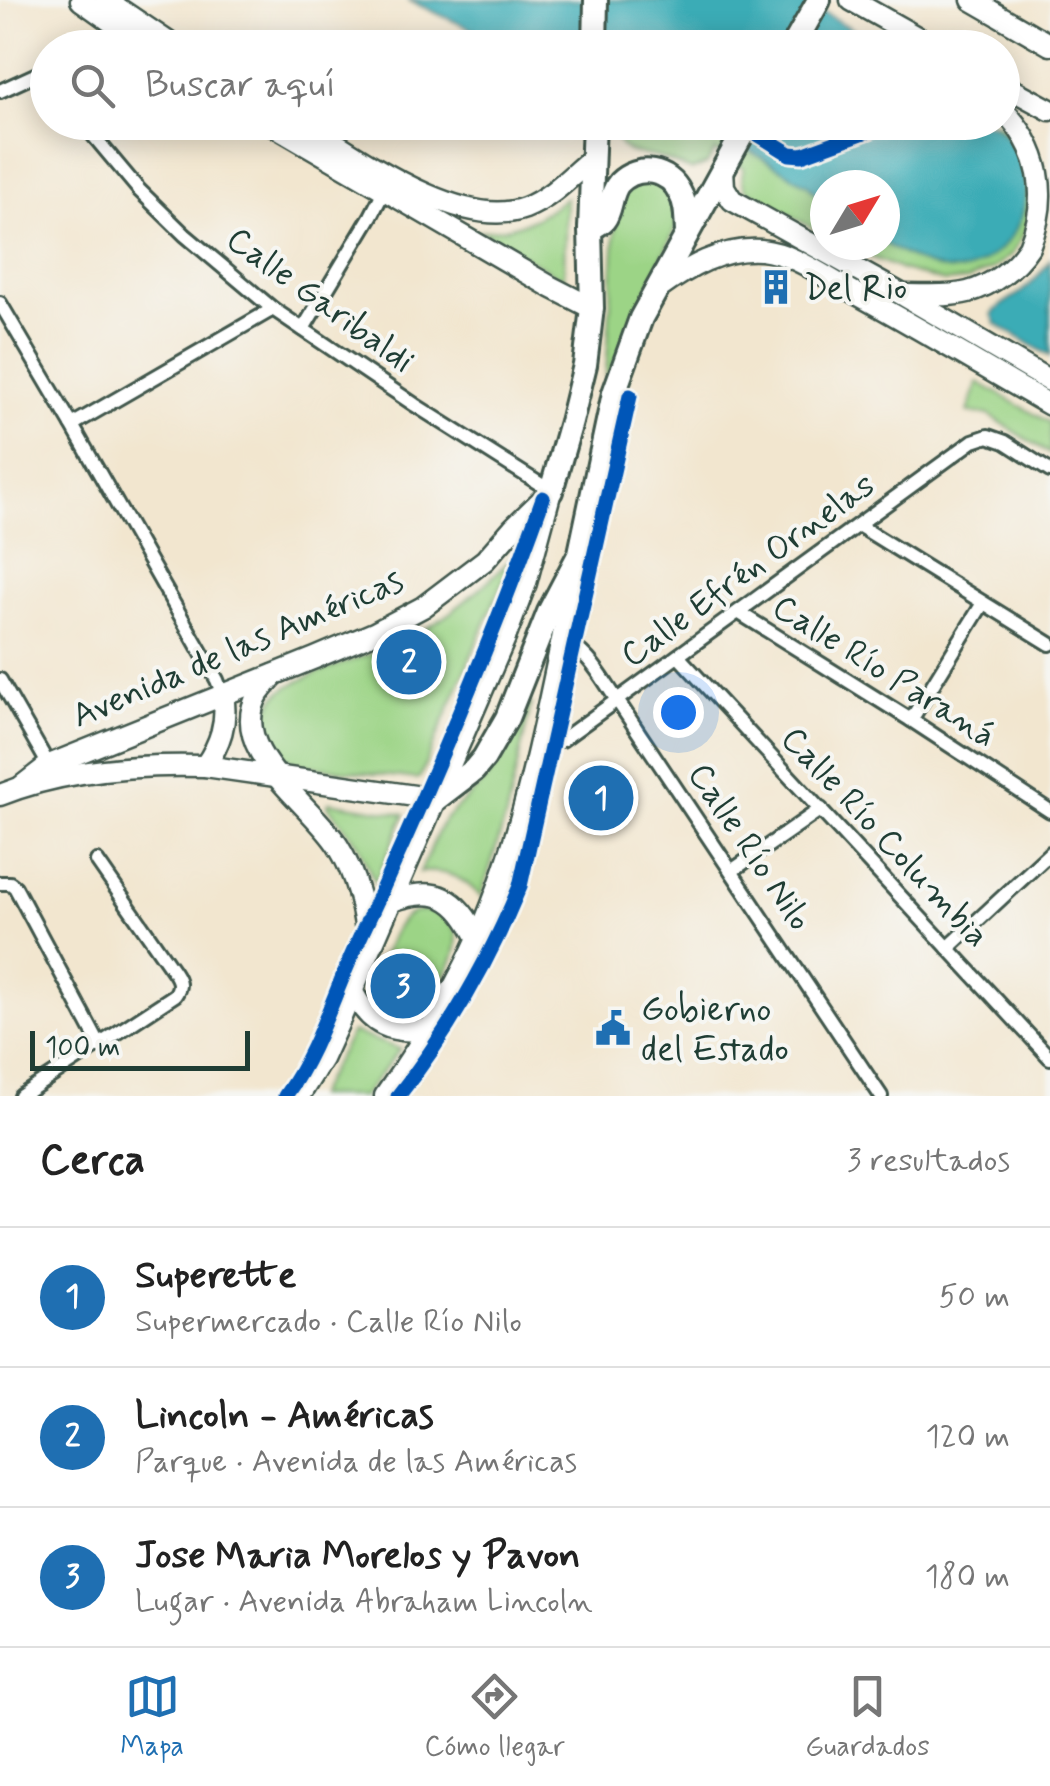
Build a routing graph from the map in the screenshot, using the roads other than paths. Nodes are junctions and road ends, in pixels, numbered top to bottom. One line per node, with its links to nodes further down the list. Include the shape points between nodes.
1 (81, 0): 8 (main road)
2 (106, 0): 8 (main road)
3 (596, 0): 12 (highway)
4 (819, 0): 13 (highway)
5 (851, 0): 7 (main road)
6 (972, 0): 16 (main road)
7 (893, 24): 14 (main road); 15 (main road)
8 (130, 26): 9 (street); 10 (main road); 11 (main road)
9 (123, 30)
10 (133, 30)
11 (138, 30)
12 (595, 30)
13 (802, 30)
14 (900, 30)
15 (904, 30)
16 (1050, 45)
17 (30, 78): 18 (street)
18 (0, 91)
19 (1020, 94): 20 (main road)
20 (1050, 110)
21 (1020, 131): 35 (main road, via 1046,197 1038,231 1020,259 966,292)
22 (97, 140): 38 (street, Calle Garibaldi, via 174,224)
23 (303, 140): 30 (main road)
24 (327, 140): 30 (main road)
25 (593, 140): 27 (highway)
26 (739, 140): 28 (highway)
27 (592, 158): 29 (highway); 31 (main road, via 523,208 470,211); 32 (highway)
28 (724, 165): 33 (highway); 35 (main road, via 732,200)
29 (644, 170): 32 (highway, via 618,184 604,219); 33 (highway, via 680,191)
30 (388, 183): 31 (main road); 39 (street)
31 (426, 204): 37 (main road)
32 (590, 229): 37 (highway)
33 (687, 232): 34 (highway)
34 (655, 291): 42 (highway); 43 (main road, via 724,253 780,254)
35 (904, 295): 41 (main road)
36 (0, 303): 44 (street)
37 (592, 308): 40 (highway)
38 (273, 309): 39 (street, Calle Garibaldi); 44 (street)
39 (302, 329): 46 (street, Calle Garibaldi)
40 (584, 365): 42 (highway); 46 (highway)
41 (1050, 380)
42 (614, 393): 48 (highway)
43 (1050, 405)
44 (72, 425): 56 (street)
45 (1050, 471): 47 (street, Calle Efrén Ornelas, via 988,436)
46 (551, 492): 54 (main road, Avenida de las Américas, via 485,560 423,606); 64 (main road, via 526,583)
47 (858, 525): 49 (street); 50 (street, Calle Efrén Ornelas)
48 (580, 553): 51 (main road); 64 (highway, via 500,732 474,770)
49 (983, 602): 52 (street); 58 (street)
50 (738, 612): 53 (street, Calle Efrén Ornelas); 58 (street, Calle Río Paraná)
51 (561, 640): 57 (street, Calle Río Nilo, via 583,652); 59 (main road)
52 (1050, 644)
53 (678, 656): 57 (street, Calle Efrén Ornelas); 65 (street, Calle Río Columbia)
54 (275, 673): 56 (main road, Avenida de las Américas); 62 (main road, via 258,694 251,721 256,748)
55 (0, 680): 61 (street)
56 (222, 695): 60 (main road, via 224,727); 61 (main road, Avenida de las Américas)
57 (617, 700): 59 (street, Calle Efrén Ornelas, via 562,740); 69 (street, Calle Río Nilo)
58 (911, 720): 66 (street, Calle Río Paraná)
59 (539, 744): 72 (main road, via 508,862)
60 (205, 766): 61 (main road, Avenida de las Américas); 62 (main road, Avenida de las Américas)
61 (52, 772): 63 (main road, Avenida de las Américas)
62 (277, 776): 64 (main road, Avenida de las Américas); 74 (main road, via 324,826 351,868)
63 (0, 795)
64 (436, 799): 71 (main road)
65 (821, 809): 69 (street); 73 (street, Calle Río Columbia)
66 (1050, 811)
67 (1050, 853): 73 (street)
68 (97, 861): 77 (street, via 180,984 175,995)
69 (732, 870): 82 (street, Calle Río Nilo)
70 (0, 882): 77 (street, via 16,888)
71 (392, 901): 72 (main road, via 428,893 445,898 461,909); 74 (main road)
72 (478, 940): 76 (main road)
73 (948, 948): 78 (street, Calle Río Columbia)
74 (369, 950): 75 (main road)
75 (352, 990): 76 (main road, via 374,1021 392,1030); 80 (main road)
76 (430, 1028): 81 (main road)
77 (100, 1044): 79 (street)
78 (1050, 1058)
79 (21, 1096)
80 (299, 1096)
81 (384, 1096)
82 (881, 1096)

